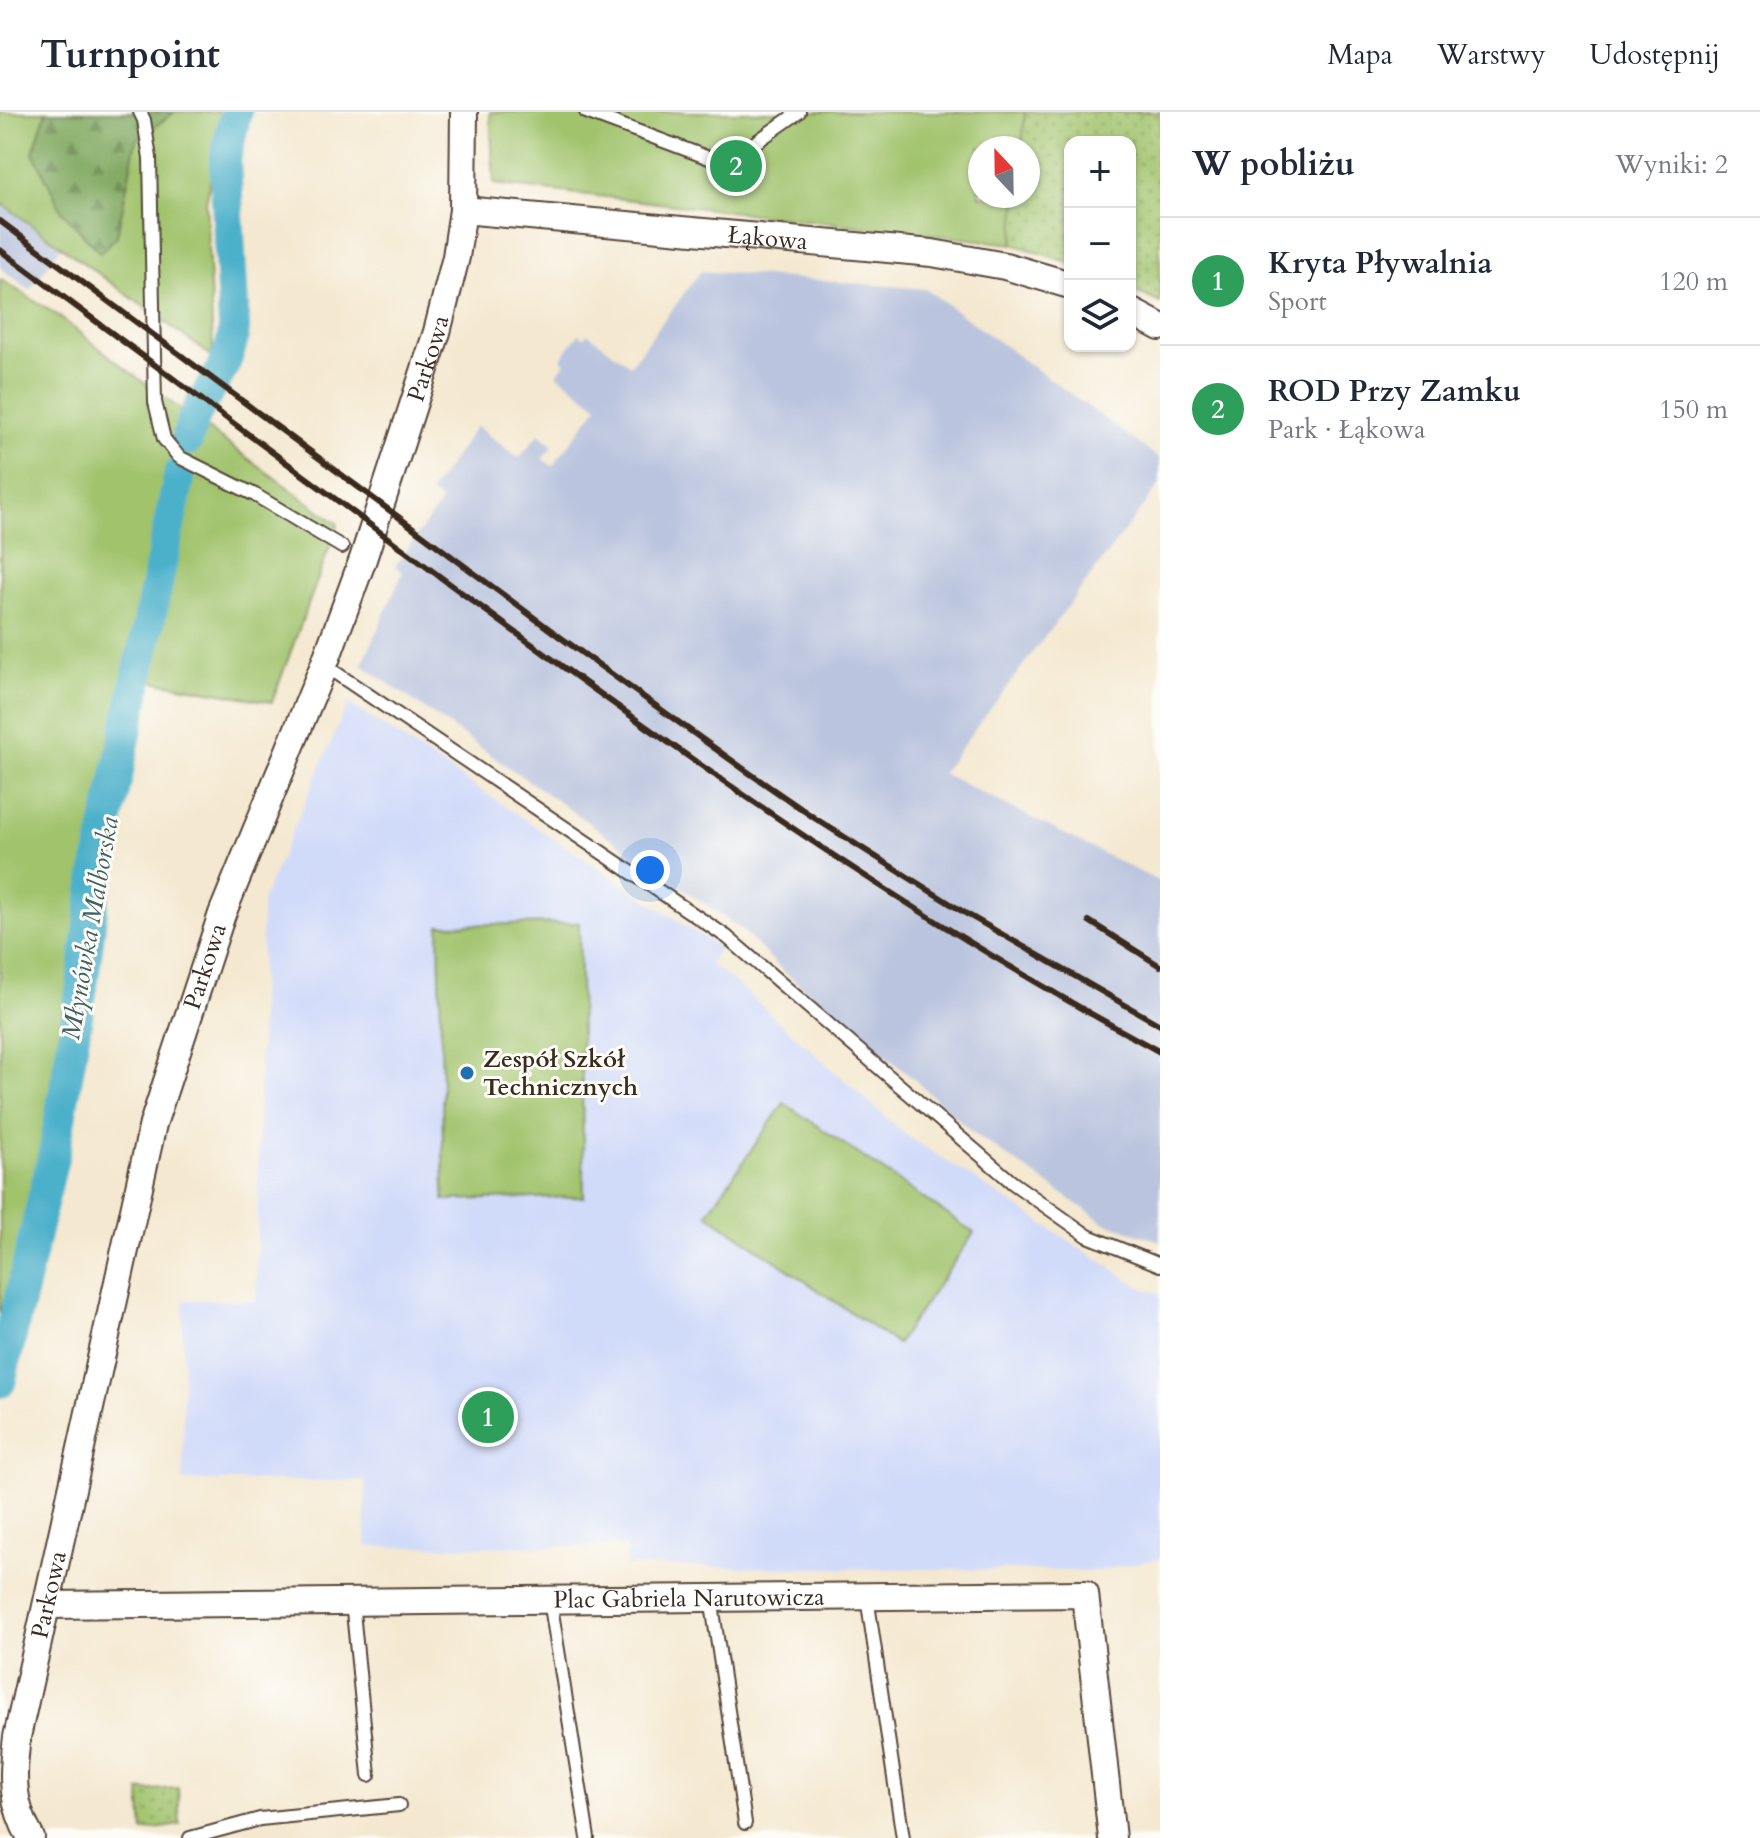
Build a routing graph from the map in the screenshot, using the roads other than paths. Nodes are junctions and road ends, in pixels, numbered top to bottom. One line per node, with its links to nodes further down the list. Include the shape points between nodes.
1 (140, 112): 9 (lane, via 150,158 155,402 164,439 179,457)
2 (464, 112): 5 (street, Parkowa)
3 (586, 112): 4 (lane, via 725,164)
4 (799, 112)
5 (463, 210): 6 (street, Łąkowa, via 932,253); 10 (street, Parkowa, via 433,344)
6 (1064, 283)
7 (1136, 314): 8 (street)
8 (1160, 327)
9 (342, 547)
10 (324, 665): 11 (lane, via 727,937 1026,1192 1088,1236); 16 (street, Parkowa, via 222,914 153,1124)
11 (1160, 1265)
12 (867, 1597): 13 (street, Plac Gabriela Narutowicza); 23 (lane); 24 (street, Plac Gabriela Narutowicza, via 1085,1594)
13 (711, 1598): 14 (street, Plac Gabriela Narutowicza); 19 (lane)
14 (550, 1600): 15 (street, Plac Gabriela Narutowicza); 22 (lane)
15 (352, 1601): 16 (street, Plac Gabriela Narutowicza); 17 (lane)
16 (47, 1605): 20 (street, Parkowa, via 12,1779 17,1808)
17 (369, 1775)
18 (399, 1805): 21 (lane, via 260,1819)
19 (745, 1823)
20 (31, 1838)
21 (190, 1838)
22 (588, 1838)
23 (903, 1838)
24 (1112, 1838)

